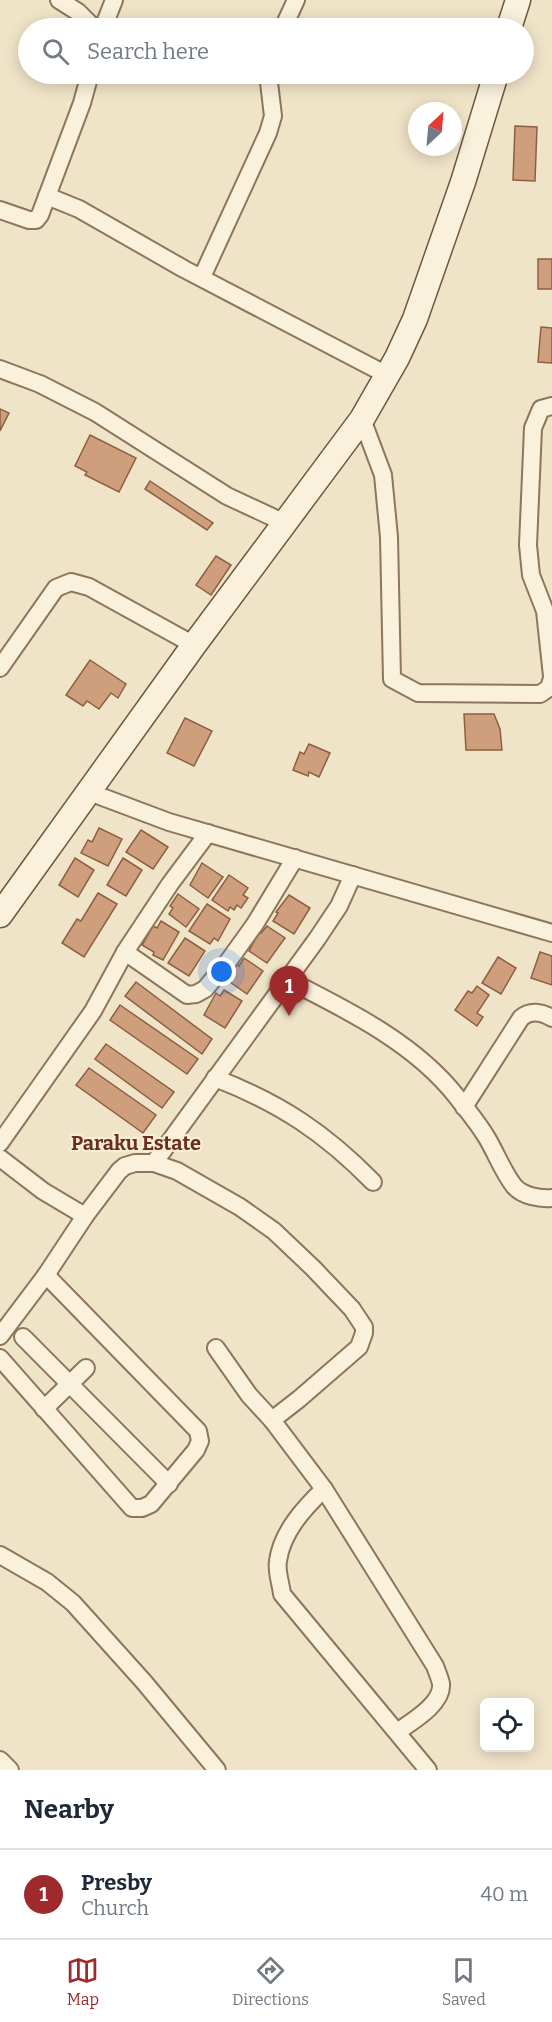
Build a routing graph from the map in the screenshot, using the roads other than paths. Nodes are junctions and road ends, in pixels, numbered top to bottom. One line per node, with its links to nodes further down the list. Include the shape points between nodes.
1 (59, 0): 5 (street)
2 (114, 0): 6 (street)
3 (296, 0): 7 (street)
4 (518, 0): 8 (street)
5 (84, 18)
6 (107, 18)
7 (288, 18)
8 (513, 18)
9 (87, 84): 12 (street)
10 (269, 84): 14 (street, via 273,116 268,133)
11 (493, 84): 16 (street, via 434,271 416,319)
12 (47, 196): 13 (street, via 36,220); 14 (street, via 79,209)
13 (0, 210)
14 (202, 277): 16 (street)
15 (0, 369): 19 (street, via 95,412 227,496)
16 (387, 375): 18 (street)
17 (552, 406): 22 (street, via 541,409 533,428 528,545 531,575 545,611)
18 (362, 419): 19 (street); 22 (street, via 383,475 389,537 392,679 418,693 540,694 549,688)
19 (285, 523): 20 (street)
20 (194, 645): 21 (street, via 89,587 71,582 56,588); 23 (street)
21 (0, 668)
22 (552, 677)
23 (89, 792): 24 (street); 27 (street)
24 (208, 833): 25 (street); 29 (street)
25 (295, 858): 26 (street); 29 (street, via 241,944 205,989 196,994 187,994)
26 (353, 875): 28 (street); 30 (street, via 339,906)
27 (0, 915)
28 (552, 933)
29 (125, 952): 34 (street, via 93,1011)
30 (288, 980): 32 (street); 33 (street, via 349,1011 415,1054)
31 (552, 1018): 33 (street, via 537,1013 521,1018)
32 (215, 1078): 36 (street); 37 (street, via 297,1117)
33 (464, 1107): 38 (street, via 486,1136 514,1187 526,1194)
34 (0, 1143)
35 (0, 1158): 39 (street, via 43,1191)
36 (154, 1163): 39 (street, via 126,1166 119,1171); 48 (street, via 195,1181 274,1231 352,1309 364,1328 359,1347)
37 (373, 1182)
38 (552, 1198)
39 (85, 1216): 40 (street)
40 (46, 1275): 41 (street); 49 (street, via 198,1431 200,1441 196,1450)
41 (0, 1336)
42 (23, 1337): 46 (street)
43 (216, 1348): 48 (street)
44 (0, 1358): 47 (street)
45 (86, 1368): 46 (street)
46 (68, 1385): 47 (street); 49 (street)
47 (45, 1409): 49 (street, via 132,1508 151,1504)
48 (272, 1420): 50 (street)
49 (169, 1484)
50 (324, 1490): 52 (street, via 435,1666 442,1686 437,1700); 52 (street, via 306,1506 285,1541 278,1562 282,1594)
51 (0, 1555): 55 (street, via 47,1582 73,1603)
52 (397, 1732): 56 (street)
53 (0, 1760): 54 (street)
54 (10, 1770)
55 (217, 1770)
56 (428, 1770)

